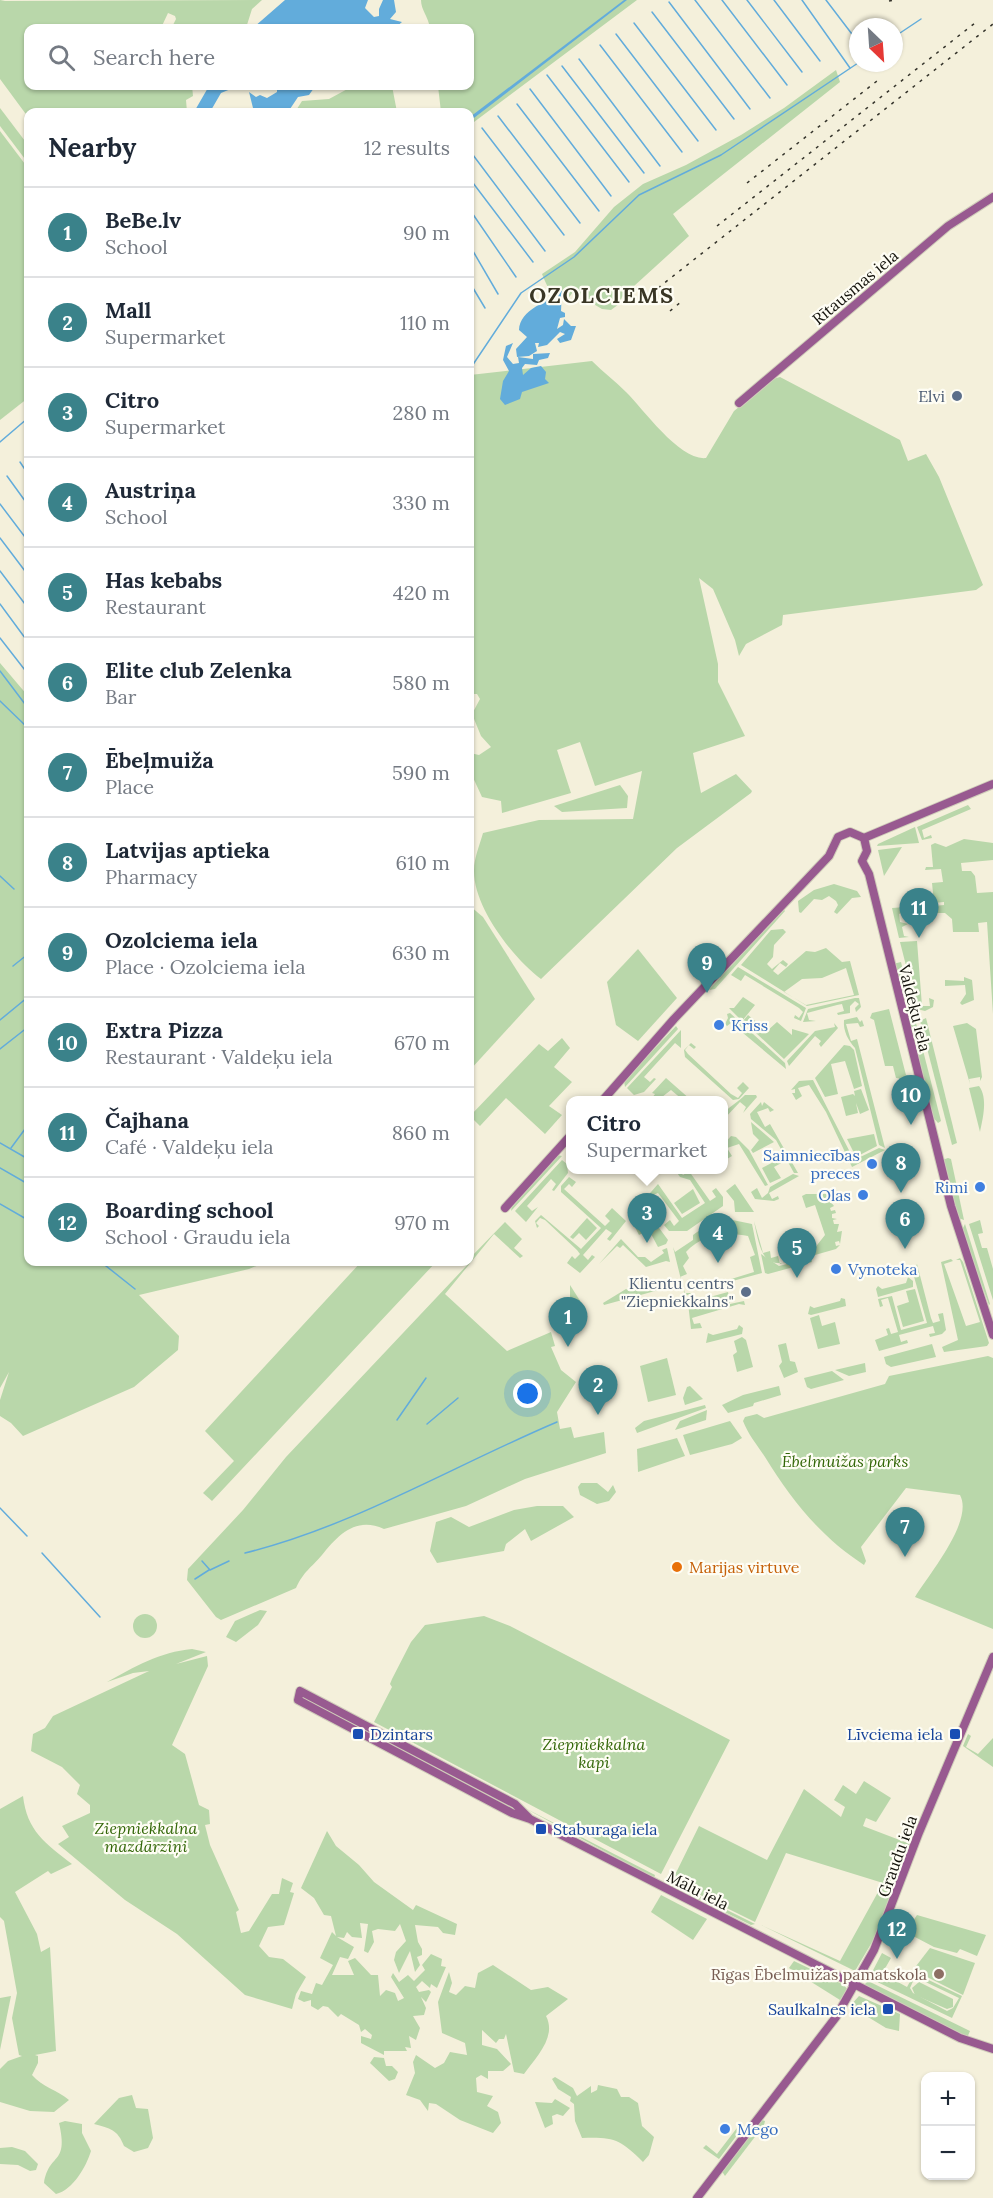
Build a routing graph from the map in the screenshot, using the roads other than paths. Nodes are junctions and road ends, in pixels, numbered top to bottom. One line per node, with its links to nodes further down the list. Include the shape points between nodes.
1 (993, 197): 2 (street, Rītausmas iela, via 948,226)
2 (739, 403)
3 (993, 784): 4 (street)
4 (864, 838): 5 (street, via 855,832 838,837 833,852); 8 (street, Valdeķu iela, via 867,851 862,861 869,874 951,1206)
5 (608, 1096)
6 (566, 1140): 7 (street)
7 (505, 1208)
8 (993, 1335)
9 (993, 1657): 13 (street, Graudu iela, via 883,1930)
10 (344, 1713): 11 (street); 11 (street, Mālu iela, via 300,1691 298,1700); 12 (street, Mālu iela, via 516,1804)
11 (339, 1722): 12 (street, Mālu iela)
12 (530, 1819): 13 (street, Mālu iela)
13 (855, 1984): 14 (street, via 961,2038); 15 (street, Graudu iela, via 827,2029)
14 (993, 2049)
15 (697, 2198)

